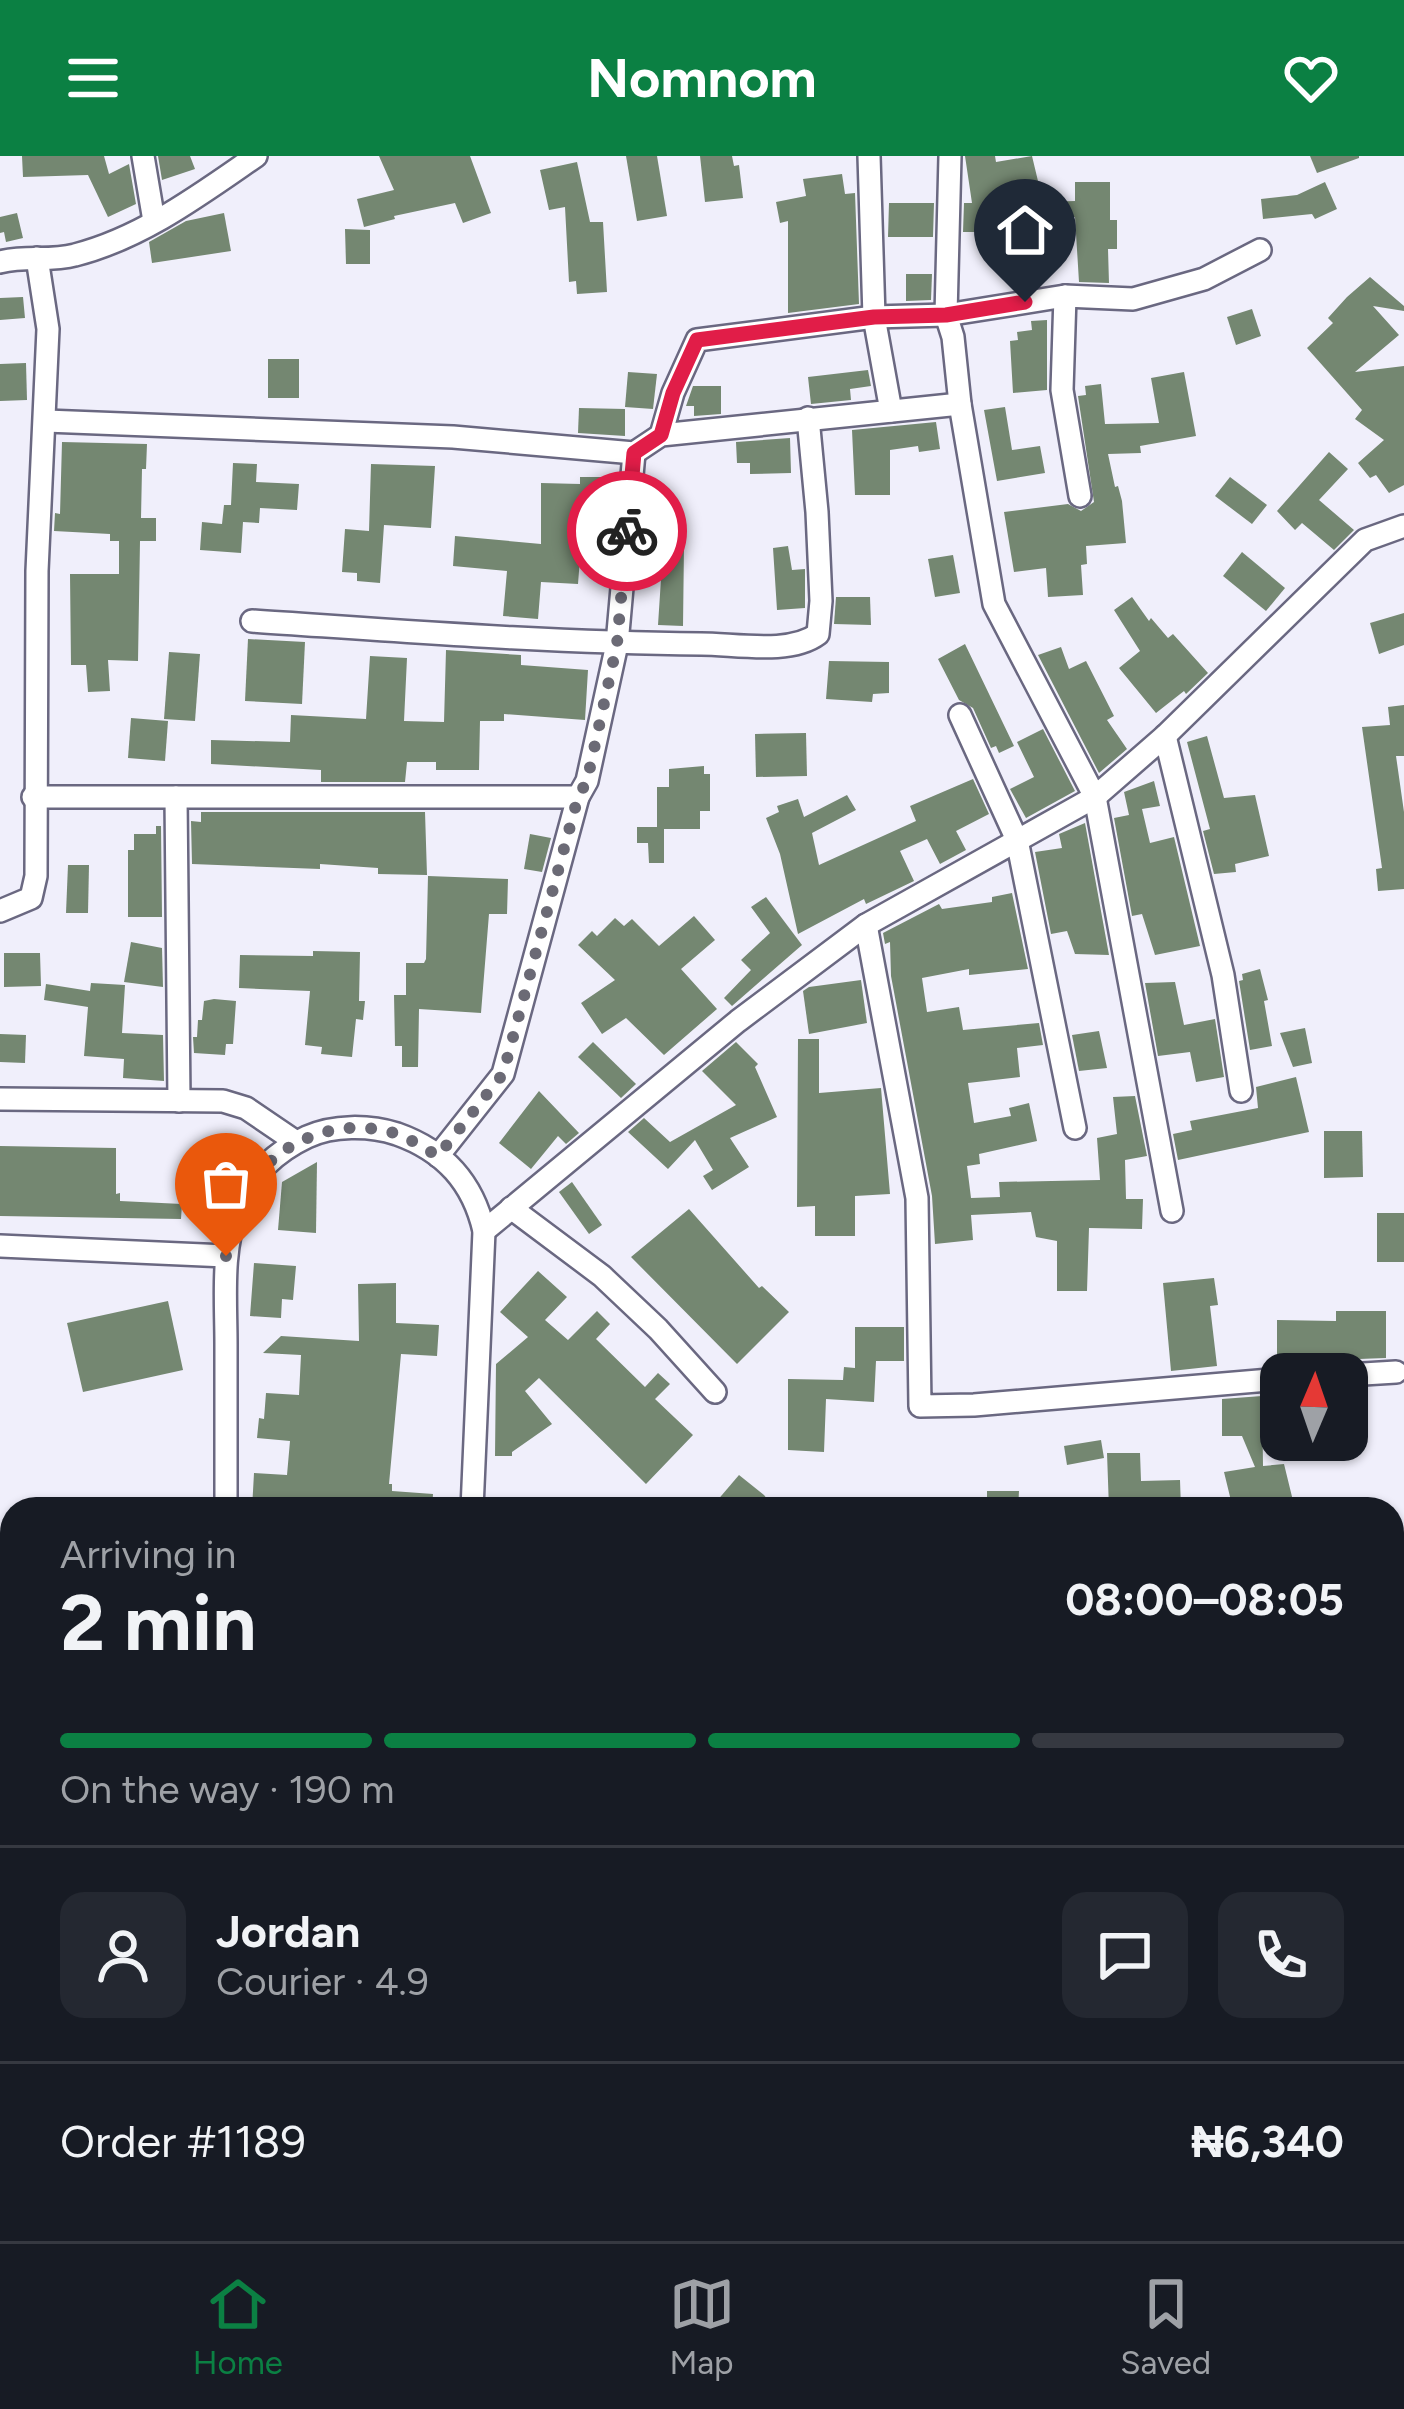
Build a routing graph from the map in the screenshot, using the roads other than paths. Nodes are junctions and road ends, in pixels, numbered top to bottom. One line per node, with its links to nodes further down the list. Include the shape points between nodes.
1 (143, 156): 5 (street)
2 (256, 156): 5 (street)
3 (869, 156): 11 (street)
4 (950, 156): 10 (street)
5 (154, 221): 7 (street, via 72,256)
6 (1260, 250): 9 (street, via 1204,279 1133,298)
7 (37, 258): 8 (street); 15 (street, via 47,329)
8 (0, 262)
9 (1065, 296): 10 (street); 18 (street, via 1062,390)
10 (946, 315): 11 (street); 12 (street)
11 (874, 317): 13 (street); 16 (street, via 697,340)
12 (960, 404): 13 (street); 27 (street, via 994,604)
13 (891, 411): 14 (street)
14 (808, 418): 16 (street); 21 (street, via 818,634 778,645)
15 (46, 421): 17 (street, via 453,437); 24 (street)
16 (661, 435): 17 (street)
17 (634, 453): 21 (street)
18 (1080, 496)
19 (1404, 526): 23 (street, via 1365,540)
20 (253, 621): 21 (street)
21 (617, 644): 26 (street)
22 (960, 715): 28 (street)
23 (1165, 736): 27 (street); 31 (street, via 1223,975)
24 (33, 797): 25 (street); 29 (street, via 31,898)
25 (176, 797): 26 (street); 33 (street)
26 (578, 797): 36 (street, via 503,1074)
27 (1095, 797): 28 (street); 38 (street)
28 (1017, 840): 30 (street); 34 (street)
29 (0, 911)
30 (866, 925): 37 (street); 44 (street, via 917,1198 920,1406)
31 (1241, 1091)
32 (0, 1099): 33 (street)
33 (179, 1101): 35 (street, via 246,1108)
34 (1076, 1128)
35 (296, 1142): 36 (street, via 362,1128); 41 (street, via 254,1177)
36 (438, 1156): 39 (street, via 469,1185)
37 (512, 1208): 39 (street); 45 (street, via 602,1276)
38 (1172, 1211)
39 (484, 1231): 47 (street)
40 (0, 1246): 41 (street)
41 (226, 1256): 46 (street)
42 (1396, 1372): 43 (street)
43 (1368, 1374)
44 (1260, 1381)
45 (715, 1392)
46 (226, 1497)
47 (473, 1497)

